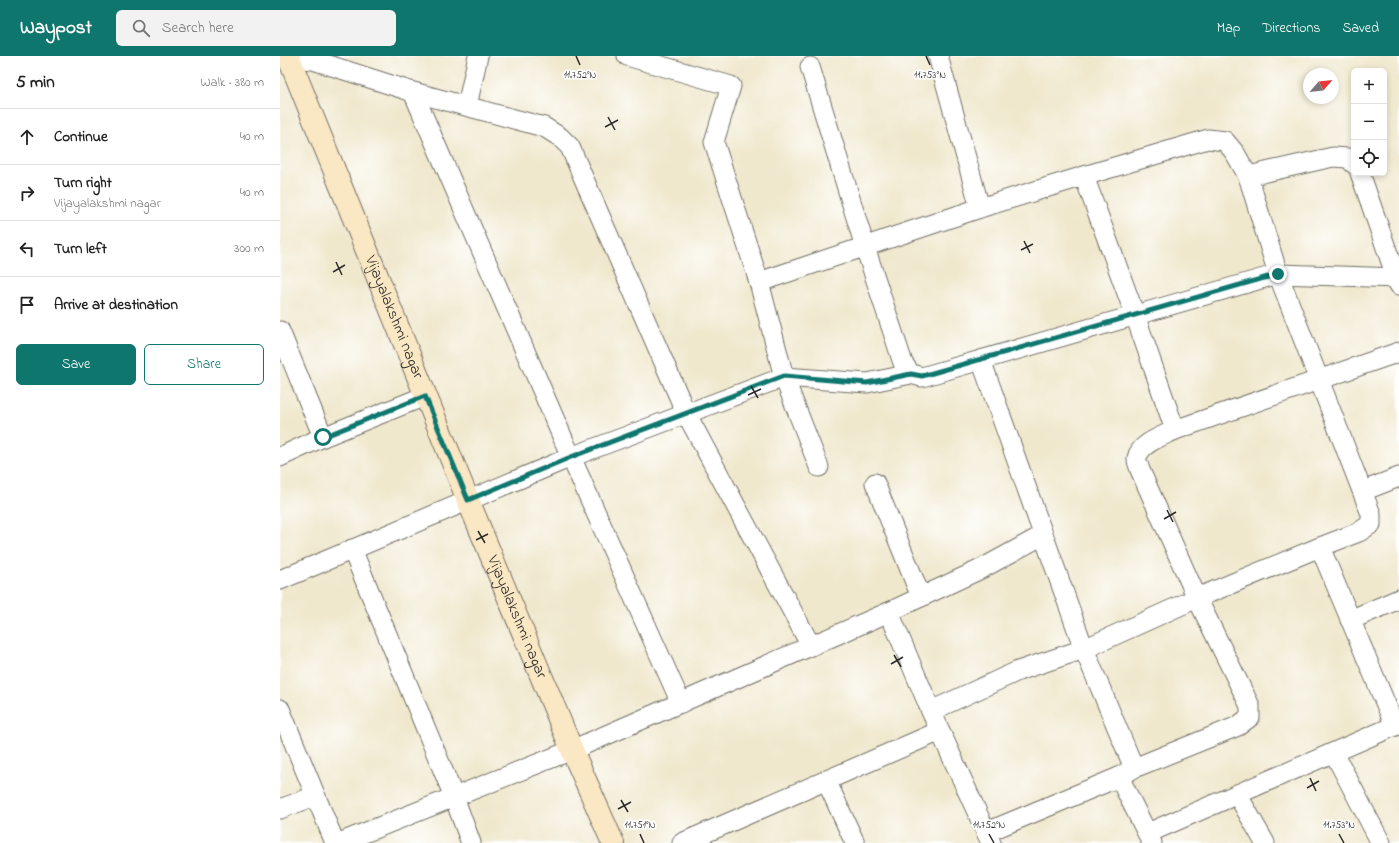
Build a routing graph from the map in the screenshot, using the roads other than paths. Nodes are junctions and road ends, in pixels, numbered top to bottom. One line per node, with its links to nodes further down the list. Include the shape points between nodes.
1 (288, 56): 6 (street, via 313,60); 24 (street, Vijayalakshmi nagar)
2 (478, 56): 7 (street)
3 (627, 56): 16 (street, via 732,86 714,142)
4 (938, 56): 12 (street)
5 (810, 67): 13 (street)
6 (413, 92): 7 (street); 29 (street)
7 (467, 106): 25 (street, via 544,127 570,147)
8 (1351, 161): 10 (street, via 1348,158 1332,157)
9 (1084, 176): 10 (street, via 1208,139 1225,141 1236,153); 12 (street); 17 (street)
10 (1248, 176): 14 (street)
11 (1361, 176): 15 (street)
12 (980, 208): 13 (street)
13 (865, 247): 16 (street); 21 (street, via 903,363)
14 (1278, 274): 15 (street); 17 (street); 23 (street)
15 (1398, 280)
16 (759, 282): 22 (street)
17 (1135, 315): 20 (street); 26 (street)
18 (280, 331): 27 (street)
19 (1399, 352): 23 (street)
20 (981, 360): 21 (street, via 922,376); 35 (street)
21 (911, 374): 22 (street, via 867,383)
22 (784, 376): 25 (street); 30 (street)
23 (1320, 380): 26 (street); 33 (street)
24 (425, 396): 27 (street); 34 (street, Vijayalakshmi nagar)
25 (686, 413): 29 (street); 44 (street)
26 (1175, 430): 40 (street, via 1140,450 1137,459)
27 (323, 437): 28 (street)
28 (280, 457)
29 (571, 457): 34 (street); 46 (street)
30 (820, 467)
31 (1399, 477): 33 (street)
32 (875, 483): 39 (street)
33 (1363, 491): 36 (street, via 1371,514 1371,524 1359,532)
34 (468, 500): 37 (street); 51 (street, Vijayalakshmi nagar)
35 (1044, 535): 39 (street, via 983,568); 45 (street)
36 (1320, 546): 40 (street); 43 (street)
37 (352, 549): 38 (street); 57 (street)
38 (280, 580)
39 (921, 597): 42 (street)
40 (1197, 598): 45 (street); 53 (street, via 1250,706 1250,716 1238,726)
41 (1399, 599): 43 (street)
42 (889, 612): 44 (street); 48 (street)
43 (1350, 620): 49 (street)
44 (812, 646): 46 (street)
45 (1084, 649): 48 (street, via 1018,671); 53 (street)
46 (681, 702): 51 (street)
47 (280, 709): 56 (street)
48 (931, 711): 50 (street)
49 (1397, 725): 52 (street)
50 (940, 731): 54 (street); 59 (street)
51 (572, 750): 57 (street); 64 (street, Vijayalakshmi nagar)
52 (1334, 753): 55 (street); 68 (street)
53 (1126, 772): 59 (street); 60 (street)
54 (826, 780): 65 (street); 66 (street)
55 (1237, 794): 60 (street); 67 (street)
56 (315, 796): 58 (street); 61 (street)
57 (454, 797): 62 (street); 63 (street)
58 (280, 810)
59 (989, 838)
60 (1150, 838)
61 (335, 843)
62 (339, 843)
63 (471, 843)
64 (613, 843)
65 (682, 843)
66 (855, 843)
67 (1266, 843)
68 (1381, 843)

